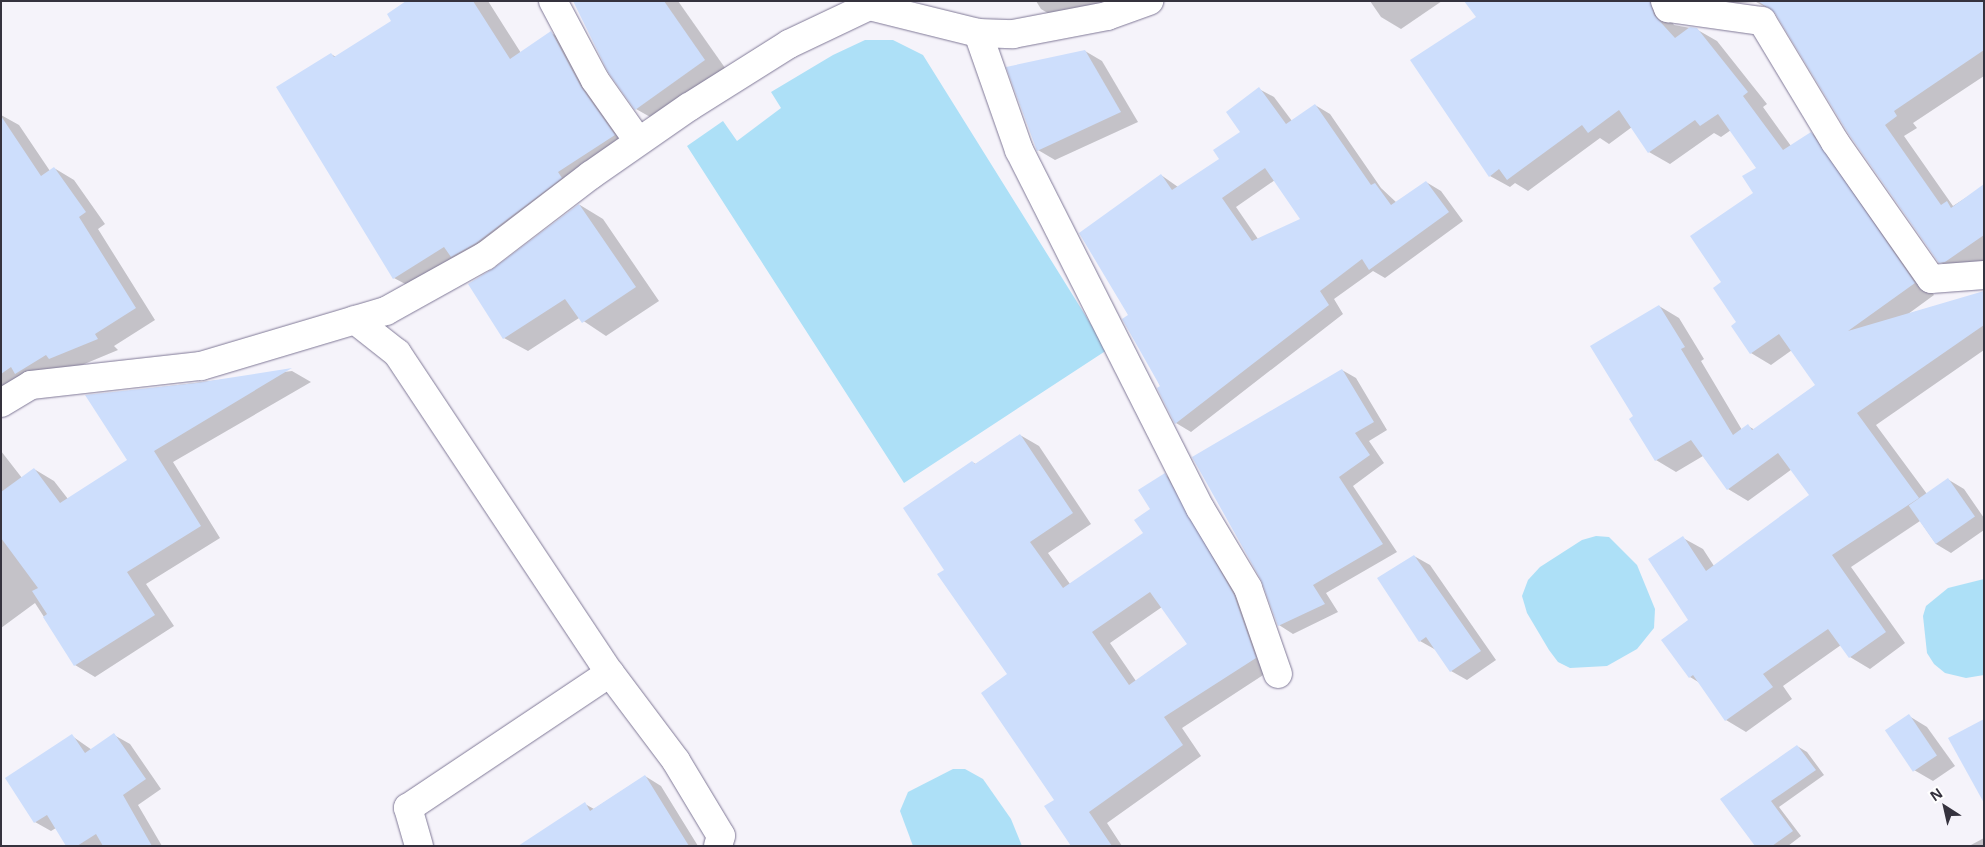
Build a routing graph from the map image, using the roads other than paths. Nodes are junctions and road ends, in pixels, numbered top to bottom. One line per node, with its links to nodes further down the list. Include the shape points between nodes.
1 (552, 1): 5 (street, via 595,80)
2 (1150, 1): 4 (street, via 1107,16 1013,34)
3 (1664, 1): 6 (street, via 1668,8 1762,21 1834,142 1931,280)
4 (978, 33): 5 (street, via 869,6 789,44); 10 (street, via 1019,150 1200,508 1248,588)
5 (638, 141): 7 (street, via 485,256 386,311)
6 (1984, 275)
7 (355, 320): 8 (street, via 201,366 31,385); 9 (street, via 397,353)
8 (1, 403)
9 (610, 673): 11 (street, via 408,808); 12 (street, via 676,761 721,836)
10 (1278, 674)
11 (419, 846)
12 (718, 846)

